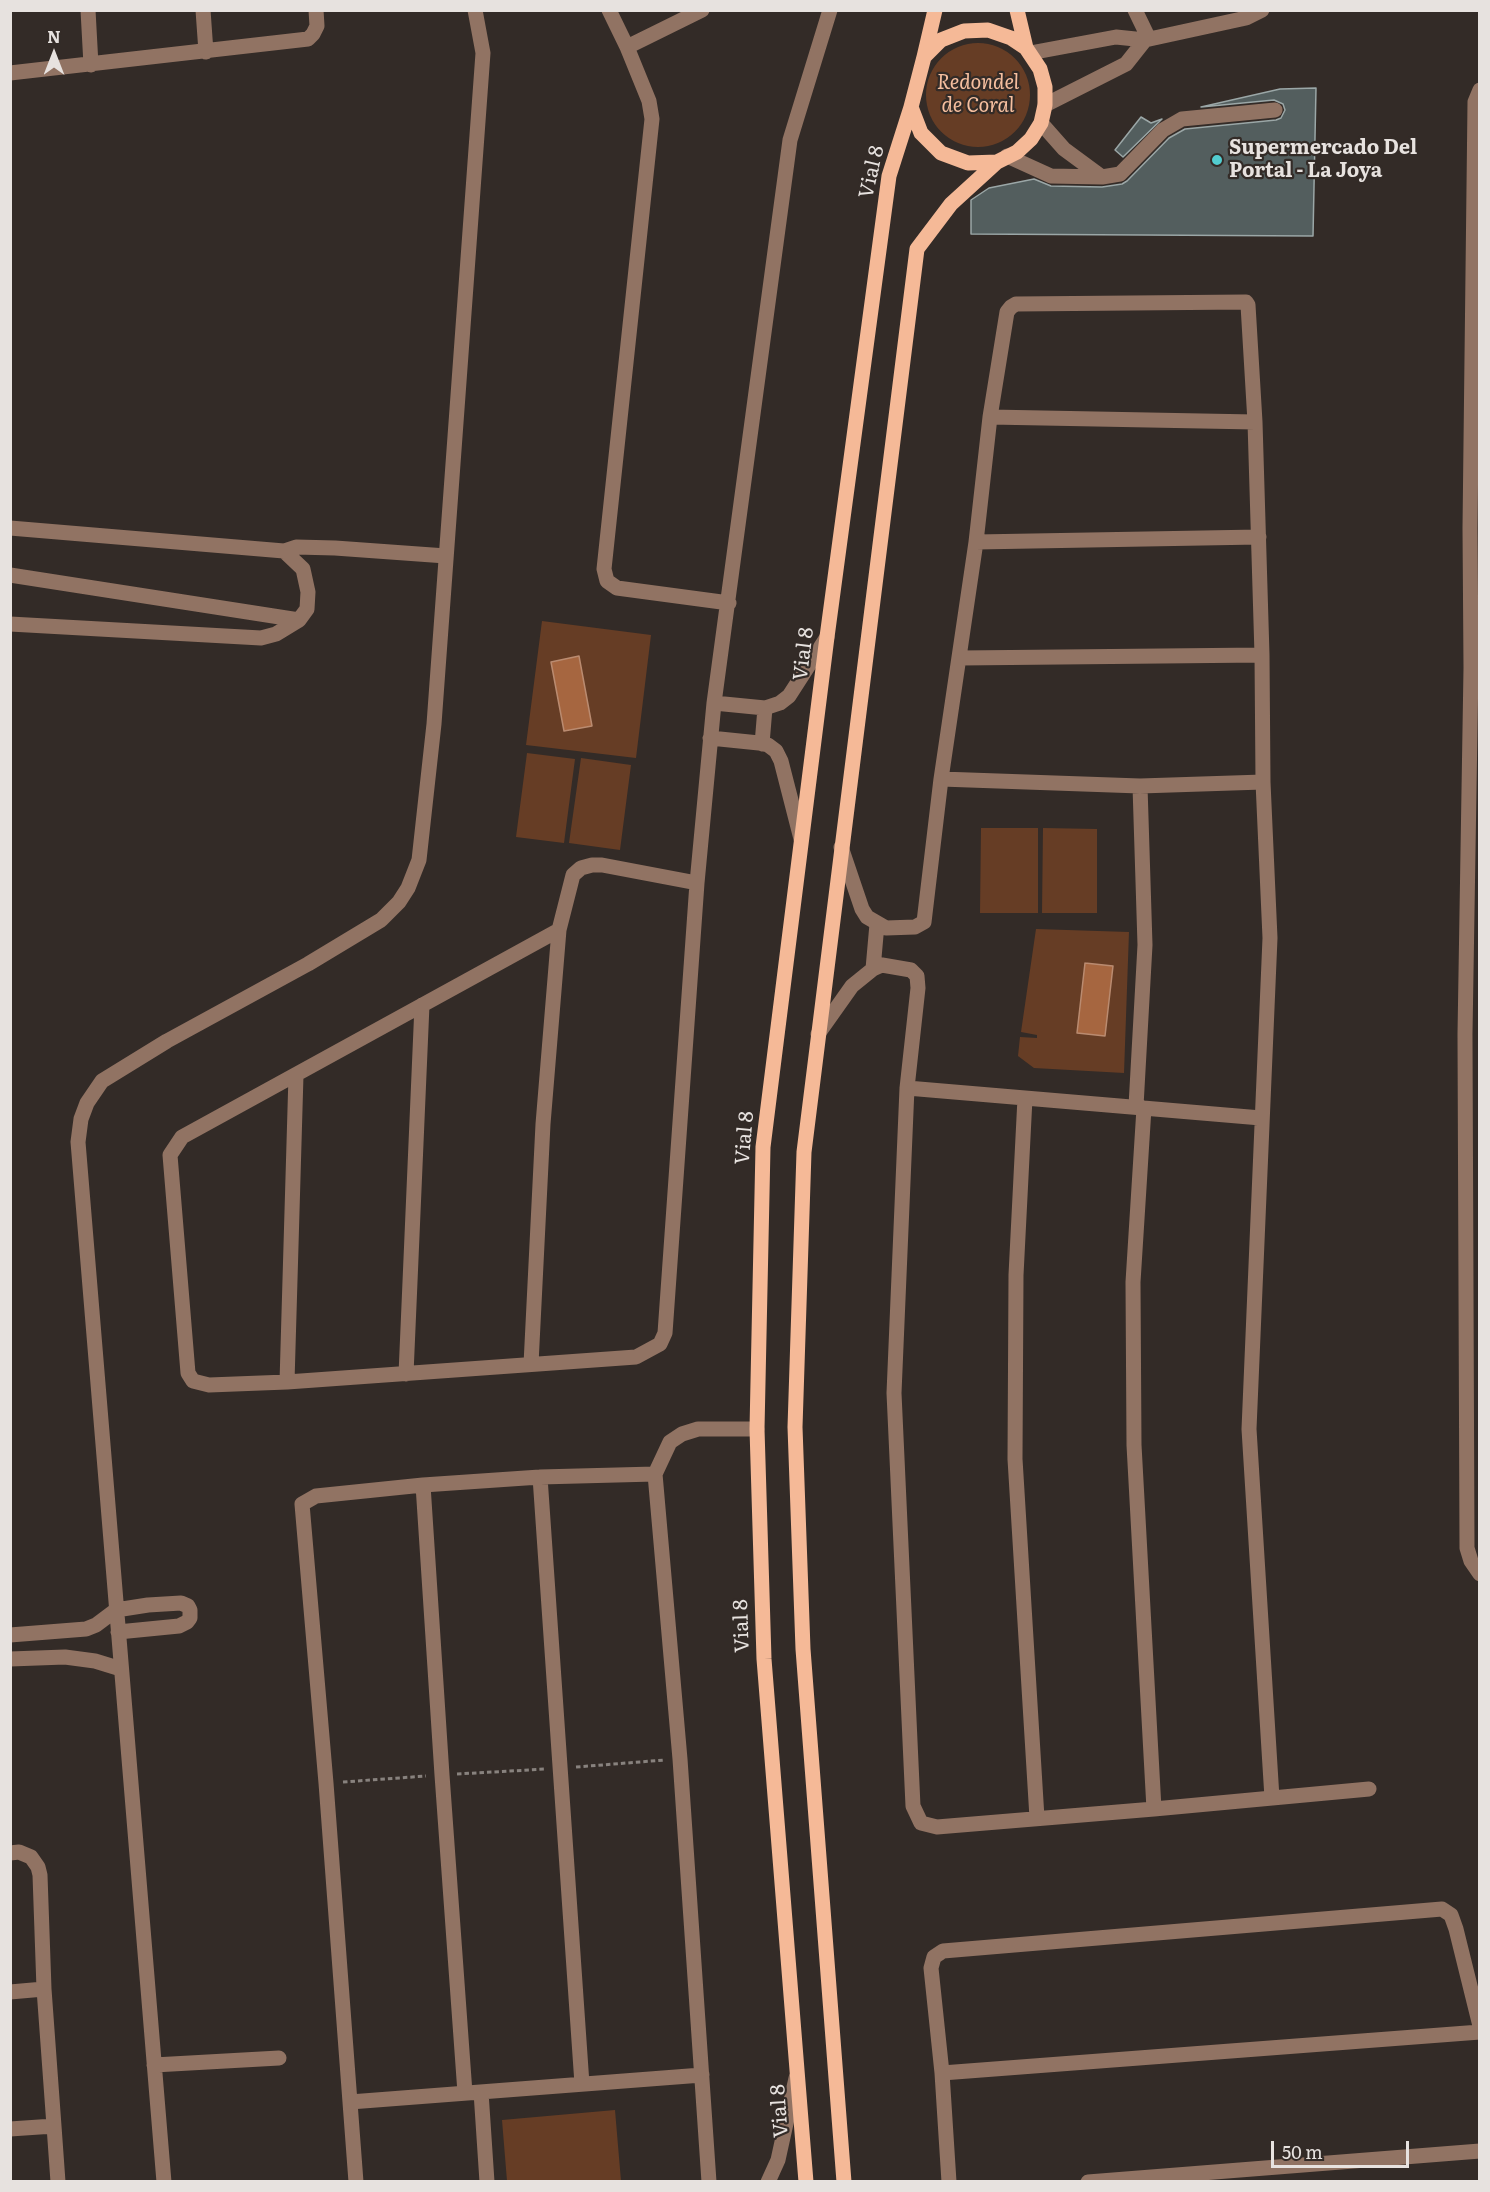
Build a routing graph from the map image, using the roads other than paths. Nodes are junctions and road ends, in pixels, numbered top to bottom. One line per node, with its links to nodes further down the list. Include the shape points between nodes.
1 (88, 10): 17 (street)
2 (203, 10): 15 (street)
3 (316, 10): 15 (street, via 317,26 308,39)
4 (476, 10): 34 (street, via 483,52)
5 (609, 10): 13 (street)
6 (702, 10): 13 (street)
7 (830, 10): 36 (street, via 790,140)
8 (935, 10): 16 (main road)
9 (1017, 10): 14 (main road)
10 (1135, 10): 12 (street)
11 (1262, 10): 12 (street, via 1246,18)
12 (1147, 40): 14 (street, via 1116,37); 20 (street, via 1126,64)
13 (627, 47): 36 (street, via 652,118 604,569 607,581 617,588)
14 (1028, 51): 16 (main road, via 1011,38 988,30 964,31 941,40); 20 (main road, via 1046,87)
15 (206, 52): 17 (street)
16 (924, 57): 21 (main road)
17 (91, 65): 18 (street)
18 (10, 73)
19 (1479, 90): 26 (street, via 1475,102)
20 (1046, 105): 23 (main road)
21 (911, 107): 24 (main road, via 921,133 942,153 968,164); 39 (main road, Vial 8, via 889,176)
22 (1275, 110): 25 (street, via 1182,119 1163,130 1120,174)
23 (1041, 123): 24 (main road, via 1017,152); 25 (street, via 1064,149)
24 (1002, 159): 25 (street, via 1051,176); 51 (main road, via 951,204 917,249)
25 (1102, 177)
26 (1476, 347): 30 (street)
27 (990, 417): 28 (street); 28 (street, via 1007,312 1016,304 1243,300 1248,305); 32 (street)
28 (1255, 422): 31 (street)
29 (10, 528): 33 (street)
30 (1475, 528): 42 (street)
31 (1259, 537): 32 (street); 40 (street)
32 (976, 542): 41 (street)
33 (284, 550): 34 (street, via 335,548); 37 (street, via 303,569 309,591 307,609)
34 (446, 556): 73 (street, via 424,827 419,860 399,902 381,920 309,964 102,1081 81,1119 78,1142)
35 (10, 575): 37 (street)
36 (729, 603): 43 (street)
37 (299, 620): 38 (street, via 261,638)
38 (10, 624)
39 (827, 637): 44 (street, via 789,696); 50 (main road, Vial 8)
40 (1262, 655): 41 (street); 48 (street)
41 (960, 658): 47 (street)
42 (1475, 668): 58 (street)
43 (714, 703): 44 (street); 45 (street)
44 (765, 708): 46 (street)
45 (711, 738): 46 (street); 52 (street)
46 (762, 744): 50 (street, via 776,751 781,761)
47 (942, 779): 49 (street); 53 (street, via 924,922 903,929)
48 (1263, 782): 49 (street); 63 (street, via 1270,938)
49 (1140, 786): 62 (street, via 1145,945)
50 (801, 839): 67 (main road, Vial 8, via 763,1147)
51 (841, 847): 53 (street, via 862,909); 57 (main road)
52 (697, 883): 54 (street, via 592,864 573,875); 64 (street, via 665,1333 660,1344 636,1357)
53 (877, 924): 55 (street)
54 (559, 930): 56 (street); 64 (street, via 543,1124)
55 (873, 969): 57 (street, via 852,987); 60 (street, via 882,965 911,970 917,976)
56 (422, 1005): 59 (street); 65 (street)
57 (818, 1035): 107 (main road, via 804,1152 795,1427 803,1649)
58 (1472, 1035): 68 (street)
59 (296, 1075): 66 (street); 66 (street, via 182,1137 170,1155 188,1373 194,1382 209,1385)
60 (907, 1088): 61 (street); 83 (street, via 894,1393 913,1806 921,1823 937,1827)
61 (1025, 1098): 62 (street); 83 (street, via 1016,1275 1015,1459)
62 (1140, 1107): 63 (street); 82 (street, via 1133,1282 1134,1445)
63 (1261, 1118): 81 (street, via 1249,1429)
64 (531, 1364): 65 (street)
65 (406, 1374): 66 (street)
66 (287, 1382)
67 (757, 1429): 69 (street, via 698,1429 682,1434 670,1442); 91 (main road, Vial 8, via 764,1659)
68 (1473, 1440): 72 (street, via 1467,1548)
69 (655, 1474): 70 (street); 93 (street)
70 (540, 1478): 71 (street); 94 (street)
71 (423, 1485): 95 (street, via 442,1775); 96 (street, via 316,1496 302,1504)
72 (1479, 1574)
73 (116, 1610): 74 (street, via 86,1629); 75 (street); 75 (street, via 181,1602 190,1610 190,1618 179,1626)
74 (46, 1632): 76 (street); 77 (street)
75 (118, 1632): 79 (street)
76 (10, 1635)
77 (48, 1657): 78 (street); 79 (street, via 95,1661)
78 (10, 1659)
79 (121, 1669): 90 (street)
80 (1369, 1789): 81 (street)
81 (1272, 1798): 82 (street)
82 (1154, 1809): 83 (street)
83 (1037, 1818)
84 (10, 1853): 85 (street, via 31,1857 40,1875)
85 (44, 1989): 86 (street); 97 (street)
86 (10, 1992)
87 (1479, 2026): 92 (street, via 1456,1929 1451,1915 1442,1909 943,1951 934,1957 931,1968)
88 (1479, 2032): 92 (street)
89 (279, 2058): 90 (street)
90 (154, 2065): 101 (street)
91 (798, 2066): 105 (street, via 778,2160); 106 (main road, Vial 8)
92 (942, 2073): 108 (street)
93 (702, 2074): 94 (street); 104 (street)
94 (582, 2084): 95 (street)
95 (473, 2092): 96 (street); 103 (street)
96 (350, 2102): 102 (street)
97 (54, 2126): 98 (street); 100 (street)
98 (10, 2129)
99 (1479, 2151): 109 (street)
100 (58, 2181)
101 (164, 2181)
102 (356, 2181)
103 (487, 2181)
104 (709, 2181)
105 (768, 2181)
106 (806, 2181)
107 (844, 2181)
108 (949, 2181)
109 (1088, 2181)

